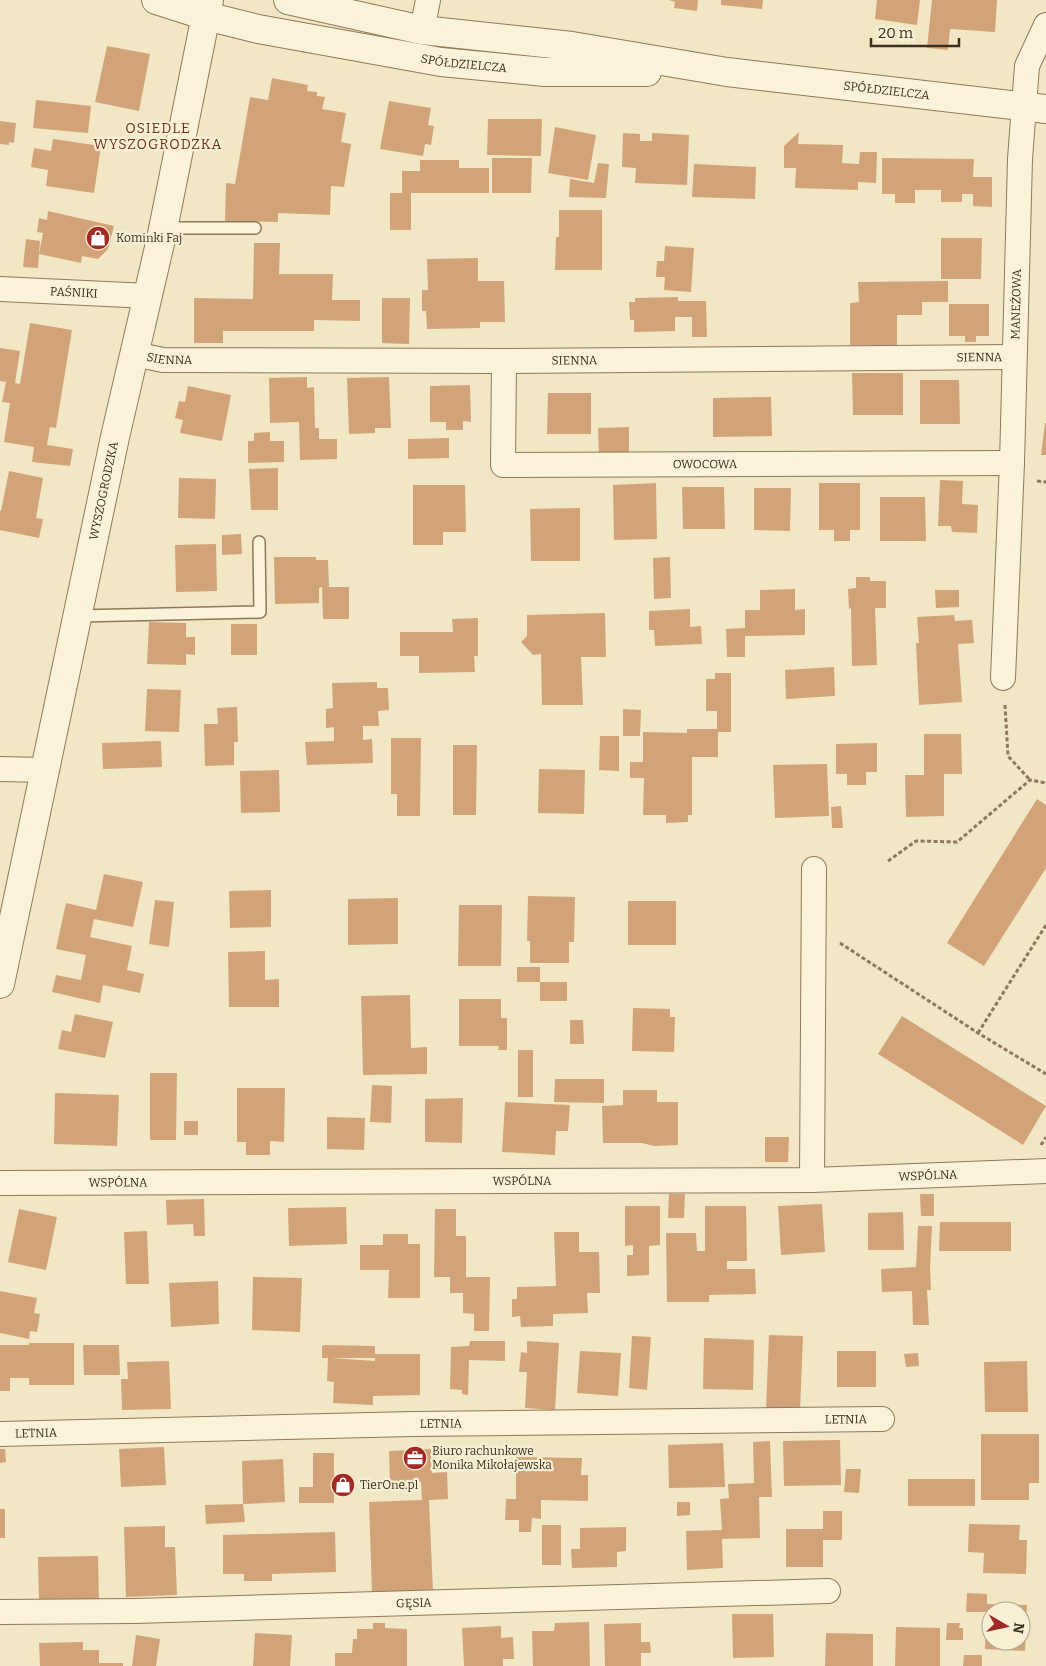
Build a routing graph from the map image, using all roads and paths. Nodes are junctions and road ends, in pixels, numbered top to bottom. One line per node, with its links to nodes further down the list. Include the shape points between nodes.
1 (156, 0): 4 (street, SPÓŁDZIELCZA)
2 (288, 0): 6 (street, SPÓŁDZIELCZA)
3 (428, 0): 6 (street)
4 (207, 8): 7 (street, SPÓŁDZIELCZA, via 258,29 441,62 545,72); 9 (street, WYSZOGRODZKA)
5 (1046, 25): 8 (street, MANEŻOWA, via 1027,66)
6 (422, 30): 7 (street, SPÓŁDZIELCZA, via 572,46)
7 (727, 72): 8 (street, SPÓŁDZIELCZA)
8 (1035, 108): 14 (street, MANEŻOWA, via 1020,160)
9 (164, 228): 10 (lane); 12 (street, WYSZOGRODZKA)
10 (255, 228)
11 (0, 289): 12 (street, PAŚNIKI)
12 (148, 296): 13 (street, WYSZOGRODZKA)
13 (134, 354): 15 (street, SIENNA, via 164,360); 18 (street, WYSZOGRODZKA)
14 (1014, 357): 15 (street, SIENNA); 16 (street, MANEŻOWA)
15 (504, 361): 16 (street, OWOCOWA, via 503,465)
16 (1012, 463): 19 (street, MANEŻOWA)
17 (259, 542): 18 (lane, via 260,612)
18 (78, 616): 21 (street, WYSZOGRODZKA)
19 (1003, 678): 22 (path, via 1008,756)
20 (0, 769): 21 (street)
21 (45, 770): 28 (street, WYSZOGRODZKA)
22 (1030, 780): 23 (path); 24 (path, via 957,842 916,841)
23 (1046, 783)
24 (888, 861)
25 (814, 869): 27 (street)
26 (1046, 925): 29 (path)
27 (814, 926): 29 (path); 32 (street)
28 (0, 984)
29 (978, 1033): 30 (path)
30 (1046, 1074)
31 (1046, 1171): 32 (street, WSPÓLNA)
32 (812, 1180): 33 (street, WSPÓLNA)
33 (0, 1184)
34 (882, 1419): 35 (street, LETNIA)
35 (0, 1434)
36 (828, 1591): 37 (street, GĘSIA, via 134,1612)
37 (0, 1612)

